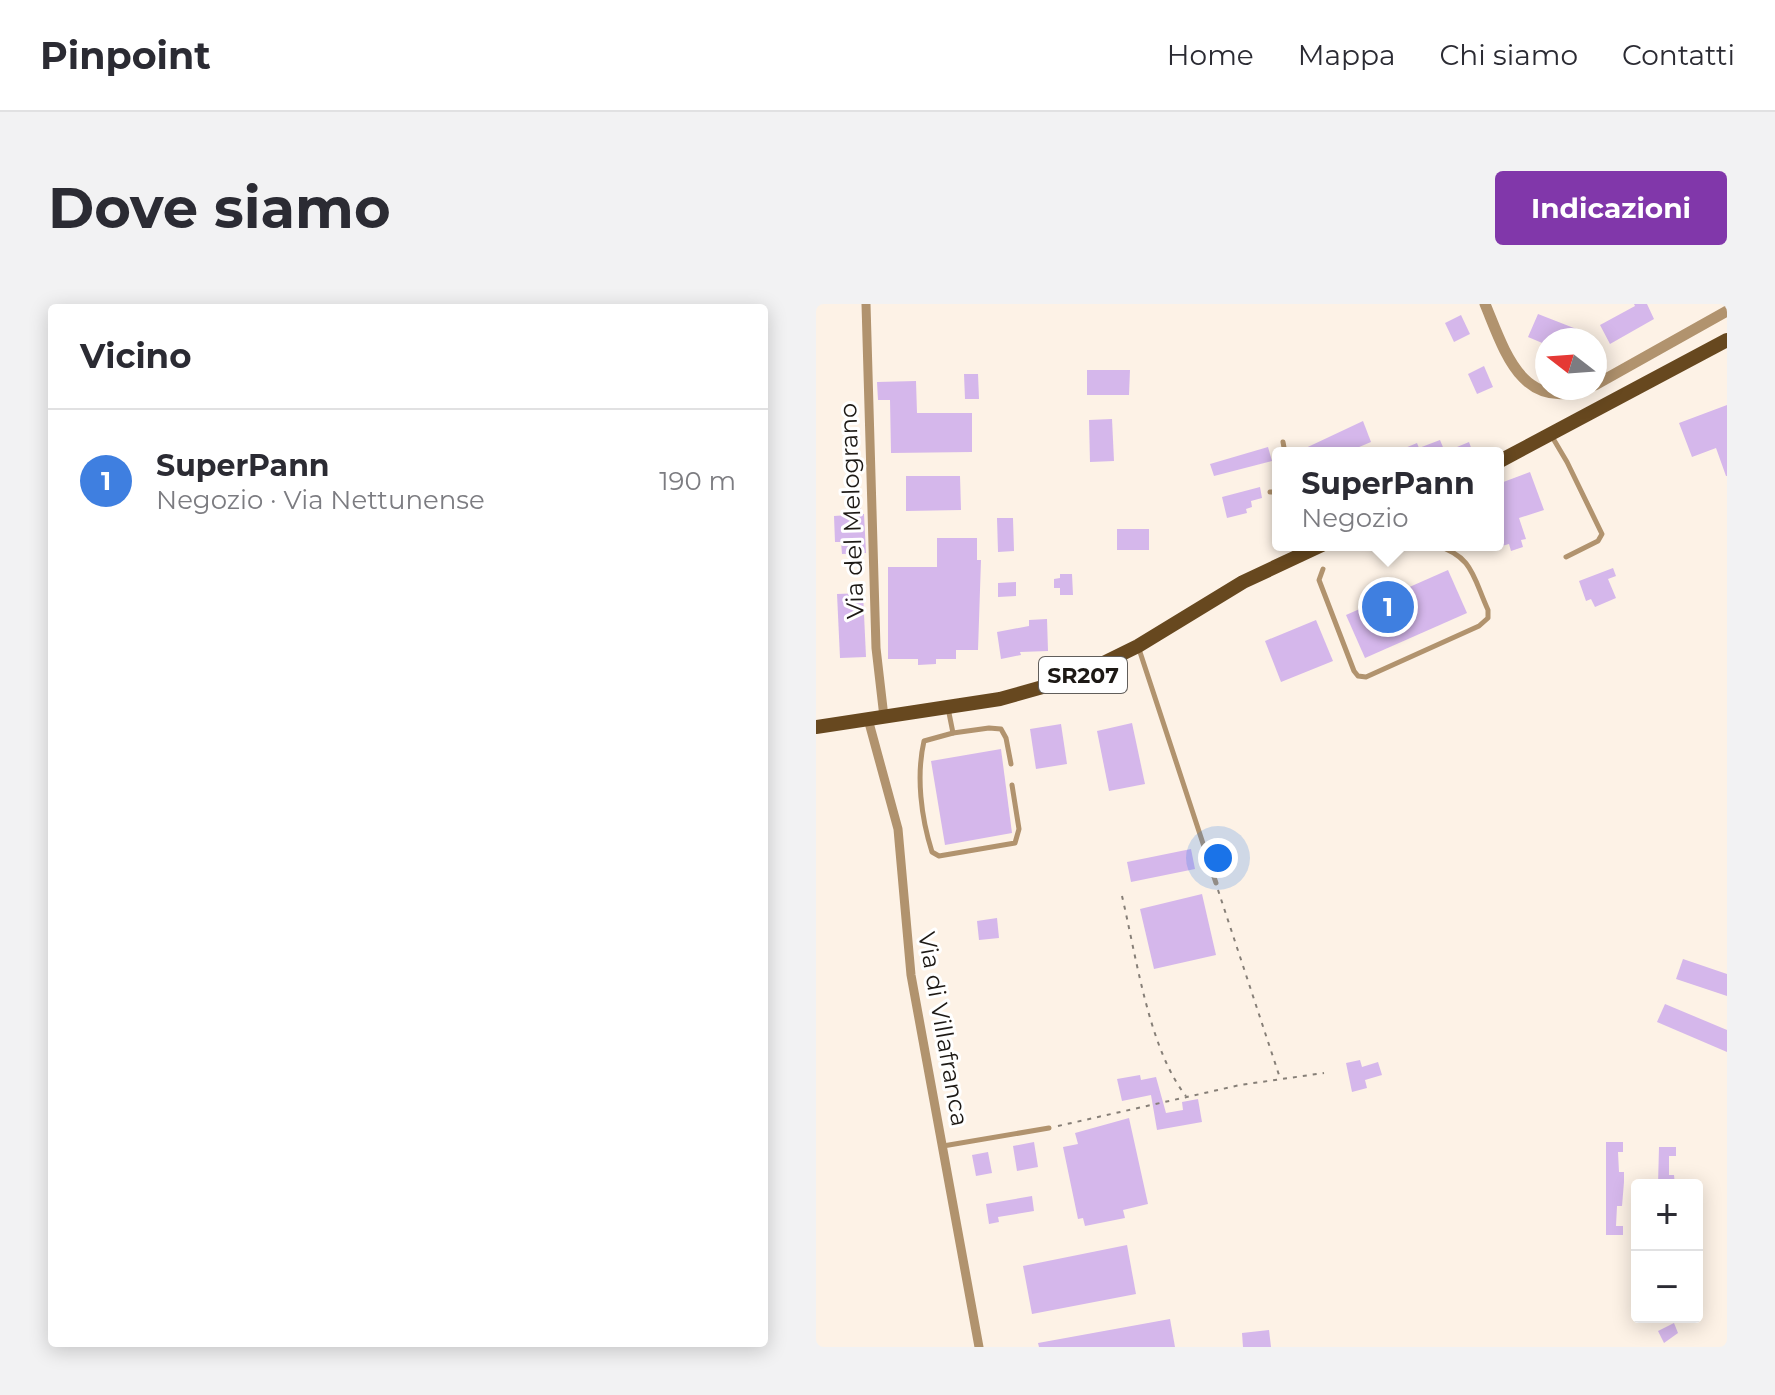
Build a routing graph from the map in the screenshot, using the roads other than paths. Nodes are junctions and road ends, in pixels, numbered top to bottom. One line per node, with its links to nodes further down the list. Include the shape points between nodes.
1 (866, 304): 17 (street, Via del Melograno, via 876,648)
2 (1485, 304): 6 (street, via 1507,356)
3 (1727, 311): 5 (street)
4 (1727, 340): 7 (main road)
5 (1607, 378)
6 (1535, 388)
7 (1550, 434): 10 (main road); 13 (lane, via 1602,534)
8 (1283, 442): 9 (lane)
9 (1284, 447)
10 (1504, 459)
11 (1305, 551): 15 (main road, SR207)
12 (1452, 551): 14 (lane, via 1466,562 1488,618 1366,677 1354,671 1319,580)
13 (1566, 557)
14 (1323, 569)
15 (1138, 646): 16 (main road, SR207, via 1056,685); 23 (lane)
16 (948, 707): 17 (main road, SR207); 20 (lane)
17 (884, 717): 18 (main road, SR207)
18 (868, 719): 19 (main road, SR207); 25 (street, Via di Villafranca, via 898,829 909,962)
19 (816, 727)
20 (953, 733): 21 (lane, via 1001,729); 22 (lane, via 922,744 918,779 934,855 1015,843 1019,832)
21 (1011, 764)
22 (1012, 785)
23 (1216, 883)
24 (1049, 1128): 25 (lane)
25 (942, 1146): 26 (street, Via di Villafranca)
26 (979, 1347)

